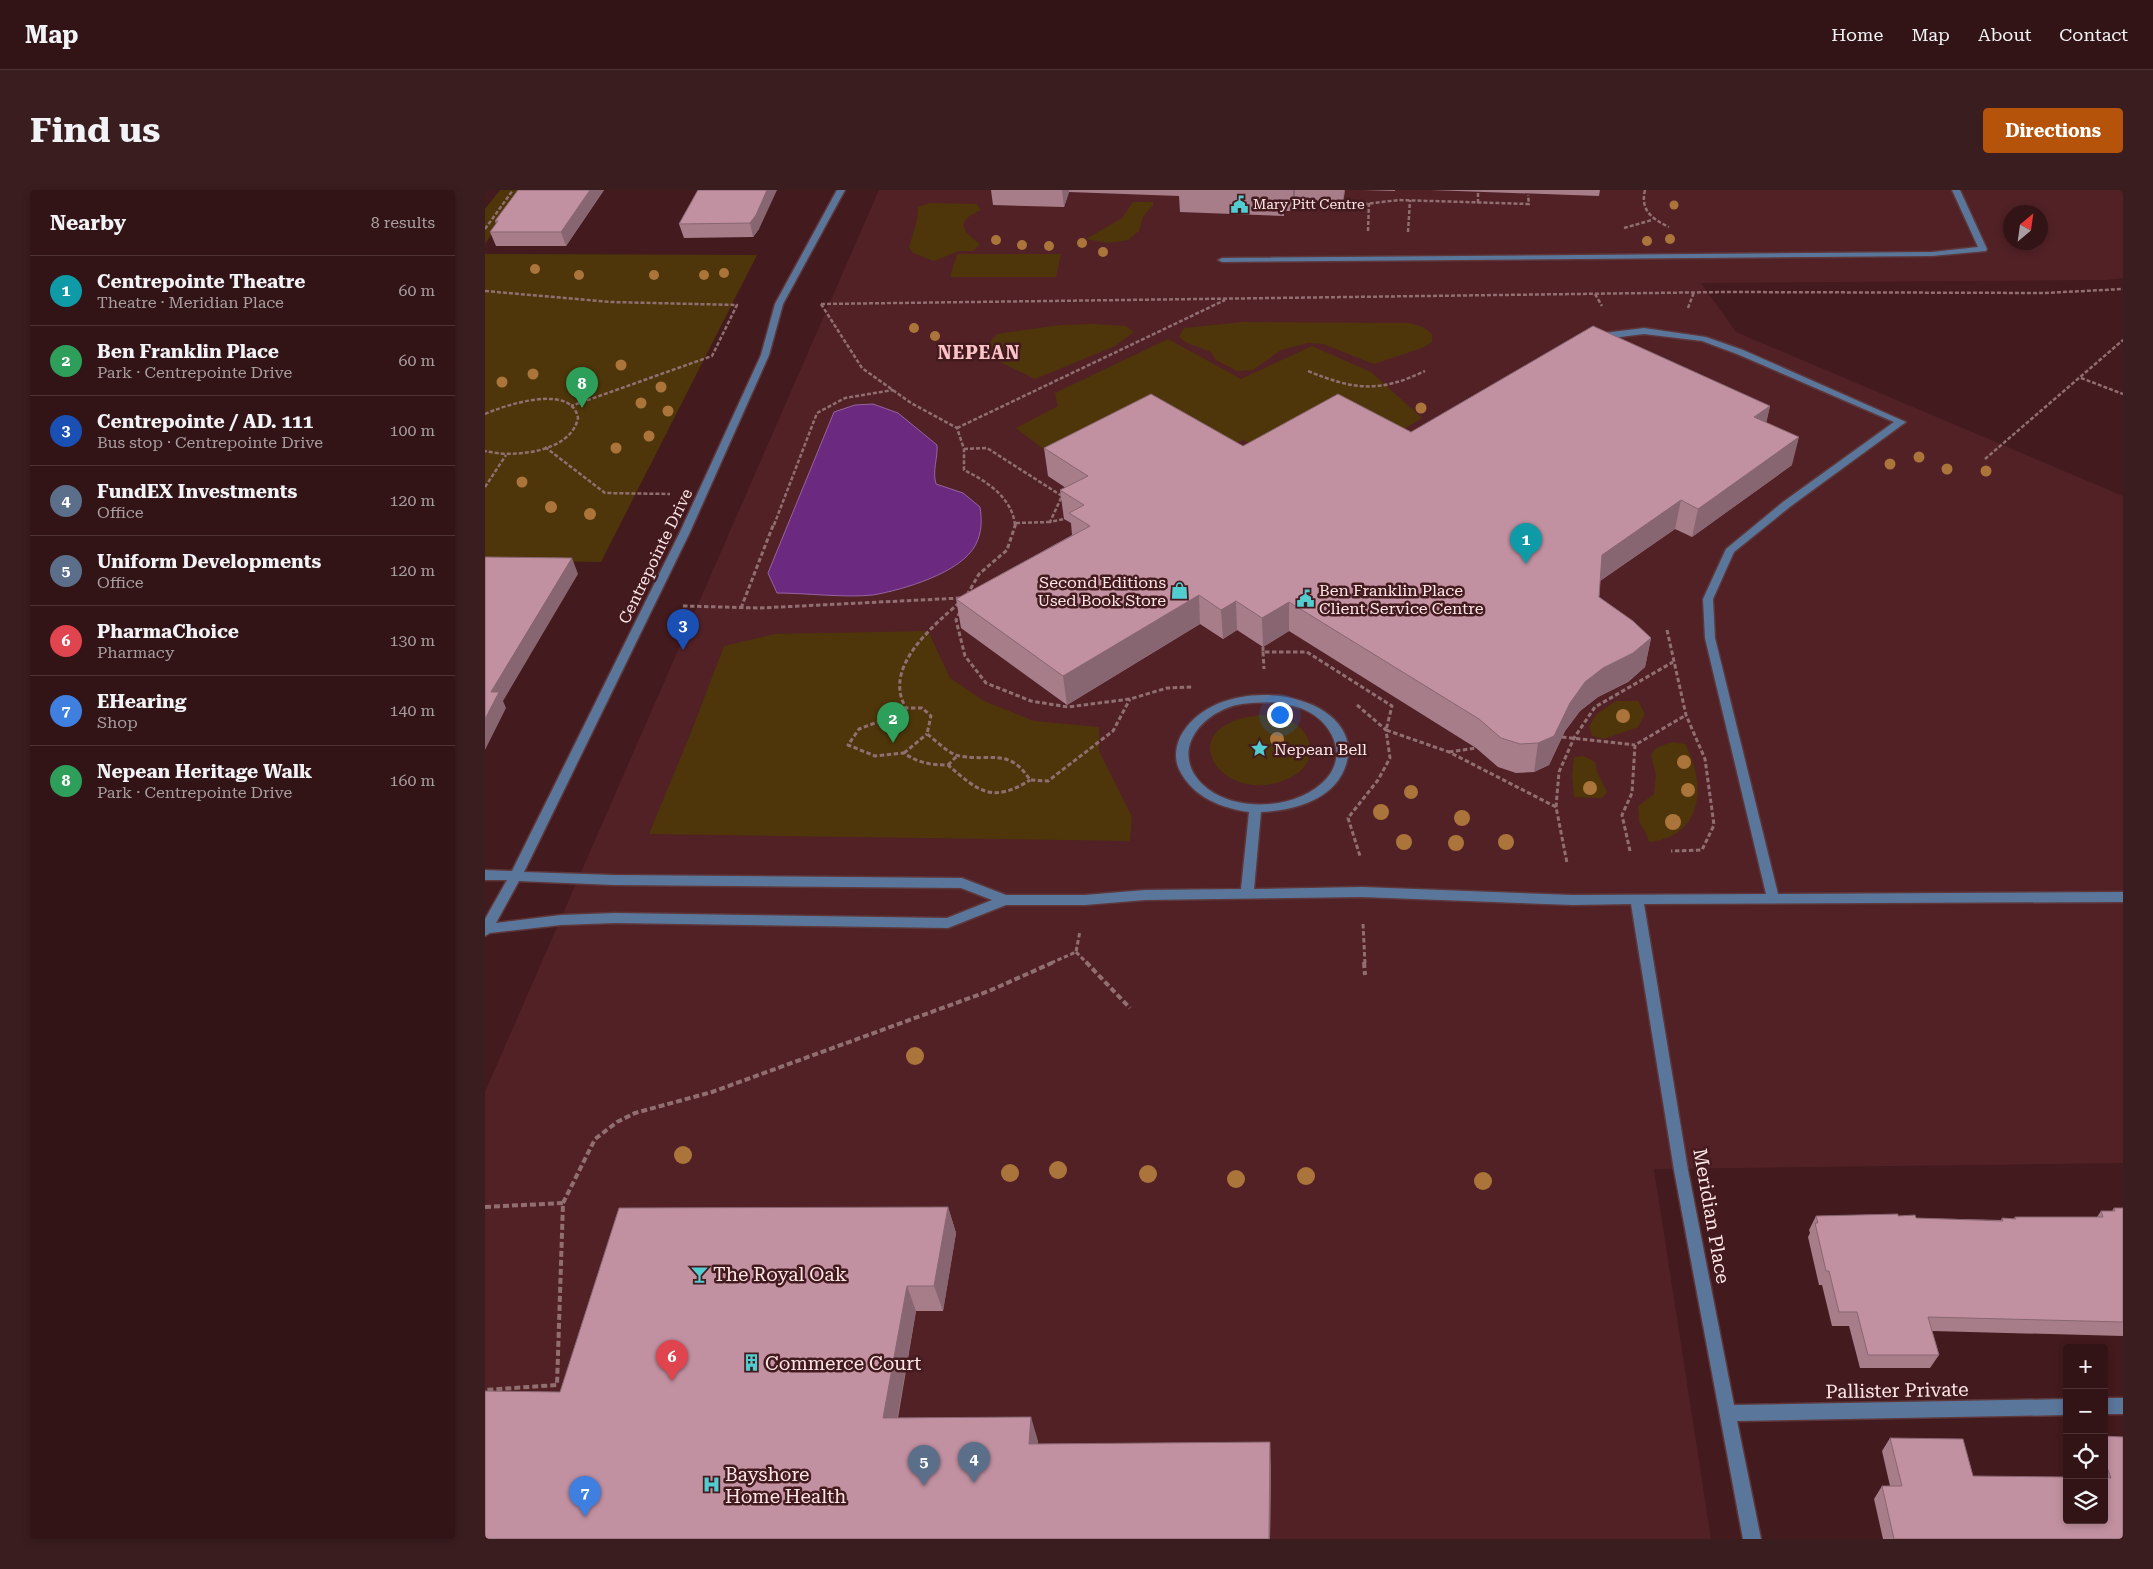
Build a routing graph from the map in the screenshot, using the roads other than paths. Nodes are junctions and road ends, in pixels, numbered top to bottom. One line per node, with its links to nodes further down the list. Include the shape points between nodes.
1 (841, 190): 7 (street, Centrepointe Drive, via 779,304 765,355 703,494)
2 (1956, 190): 3 (street, via 1983,249 1932,254)
3 (1222, 260)
4 (1595, 338): 10 (street, via 1644,331 1703,339 1901,422 1787,504 1730,551 1708,599 1711,638)
5 (1255, 809): 5 (street, via 1284,807 1311,798 1331,783 1342,765 1343,746 1335,727 1319,712 1295,702 1272,698 1247,699 1223,705 1203,716 1189,730 1181,747 1182,764 1191,781 1207,795 1229,805); 8 (street)
6 (485, 875): 7 (street)
7 (516, 875): 12 (street, via 614,880 962,883); 13 (street, Centrepointe Drive)
8 (1247, 894): 11 (street, via 1363,892 1573,900); 12 (street)
9 (2123, 897): 10 (street)
10 (1773, 898): 11 (street)
11 (1637, 899): 17 (street, Meridian Place, via 1683,1179)
12 (1005, 900): 13 (street, via 948,923 615,918 561,920)
13 (485, 930)
14 (2108, 1406): 15 (street)
15 (2123, 1406)
16 (2063, 1407): 17 (street, Pallister Private)
17 (1728, 1413): 18 (street, Meridian Place)
18 (1752, 1539)

